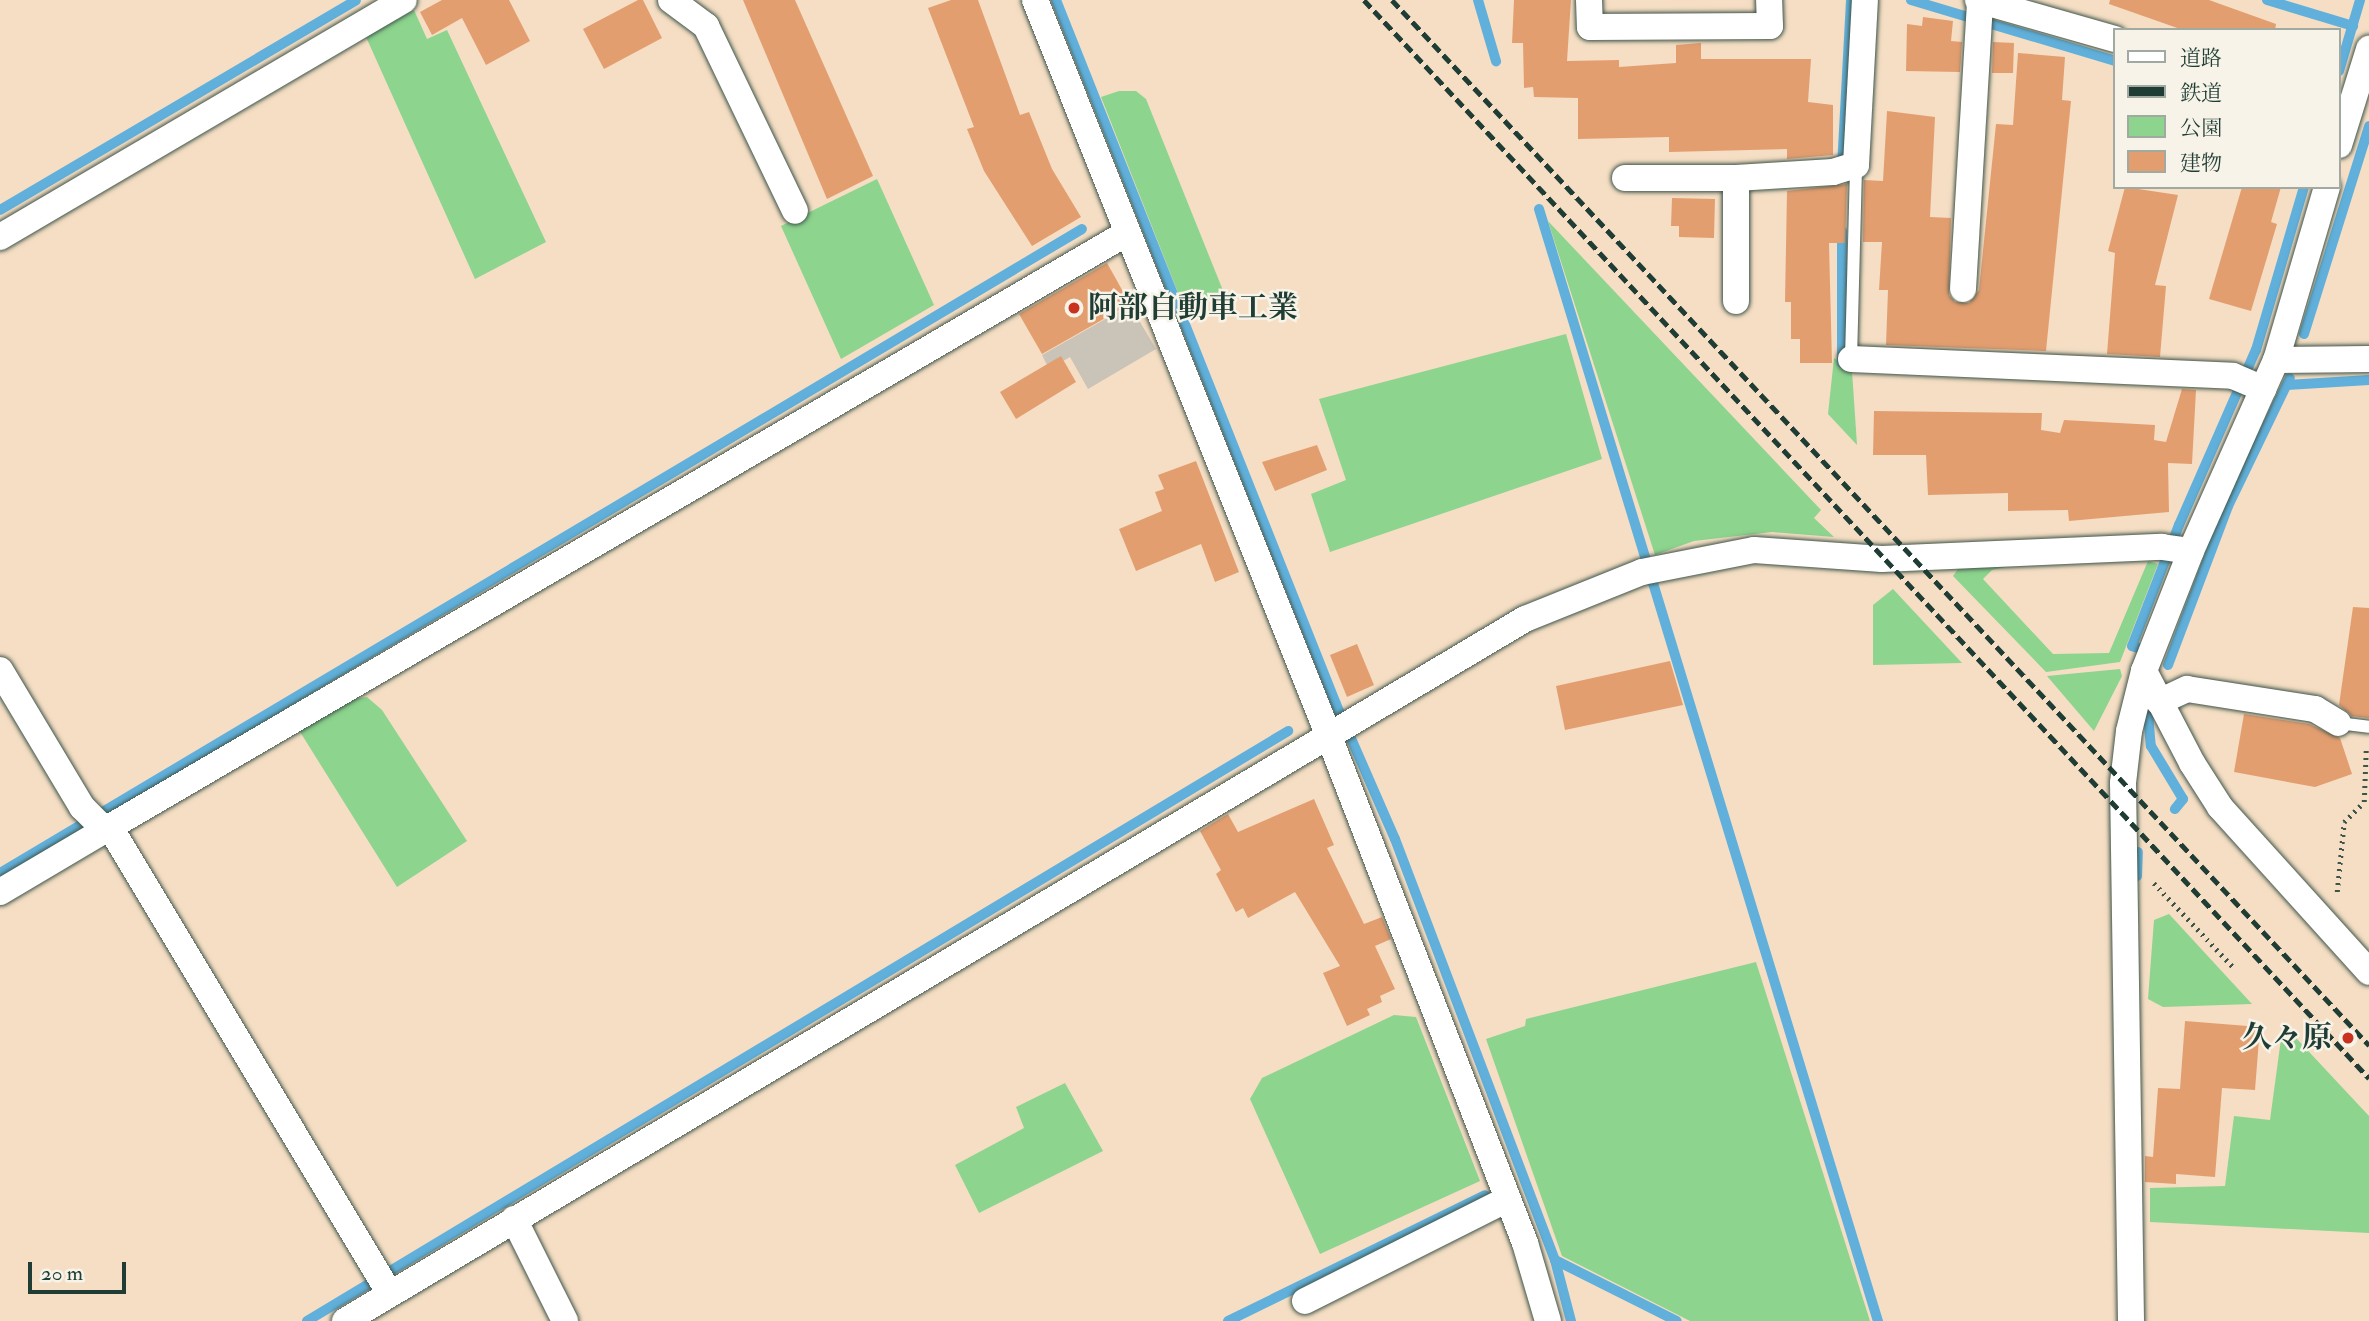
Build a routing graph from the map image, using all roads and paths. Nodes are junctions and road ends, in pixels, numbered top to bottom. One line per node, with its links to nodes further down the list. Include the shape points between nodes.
1 (404, 0): 18 (street)
2 (671, 0): 16 (street, via 706,26)
3 (1035, 0): 17 (street)
4 (1589, 0): 5 (street, via 1590,27 1604,27 1770,26)
5 (1769, 0)
6 (1865, 0): 12 (street)
7 (1979, 10): 8 (street); 19 (street)
8 (2114, 39)
9 (2369, 49): 10 (street)
10 (2345, 105): 11 (street)
11 (2341, 132)
12 (1845, 169): 14 (street); 21 (lane)
13 (1625, 178): 14 (street)
14 (1736, 178): 20 (street)
15 (2326, 189): 23 (street)
16 (795, 211)
17 (1127, 233): 30 (street); 32 (street)
18 (0, 237)
19 (1962, 289)
20 (1736, 301)
21 (1851, 359): 24 (street)
22 (2369, 359): 23 (street)
23 (2276, 360): 24 (street)
24 (2250, 384): 25 (street)
25 (2177, 549): 27 (street); 30 (street, via 1882,559 1754,550 1651,570 1525,619)
26 (0, 670): 32 (street)
27 (2144, 671): 28 (street); 45 (street, via 2129,731 2123,783)
28 (2159, 702): 29 (street, via 2187,689 2315,709); 35 (street, via 2220,807)
29 (2345, 724): 31 (lane); 35 (path, via 2369,759 2364,802 2344,822 2342,877 2336,895)
30 (1340, 727): 38 (street); 39 (street)
31 (2369, 727)
32 (97, 820): 34 (street); 40 (street)
33 (2151, 881): 36 (path)
34 (0, 892)
35 (2319, 918): 37 (street)
36 (2235, 969)
37 (2369, 972)
38 (1508, 1199): 41 (street); 44 (street)
39 (514, 1219): 40 (street); 43 (street)
40 (383, 1281): 42 (street)
41 (1304, 1301)
42 (345, 1321)
43 (565, 1321)
44 (1548, 1321)
45 (2131, 1321)

